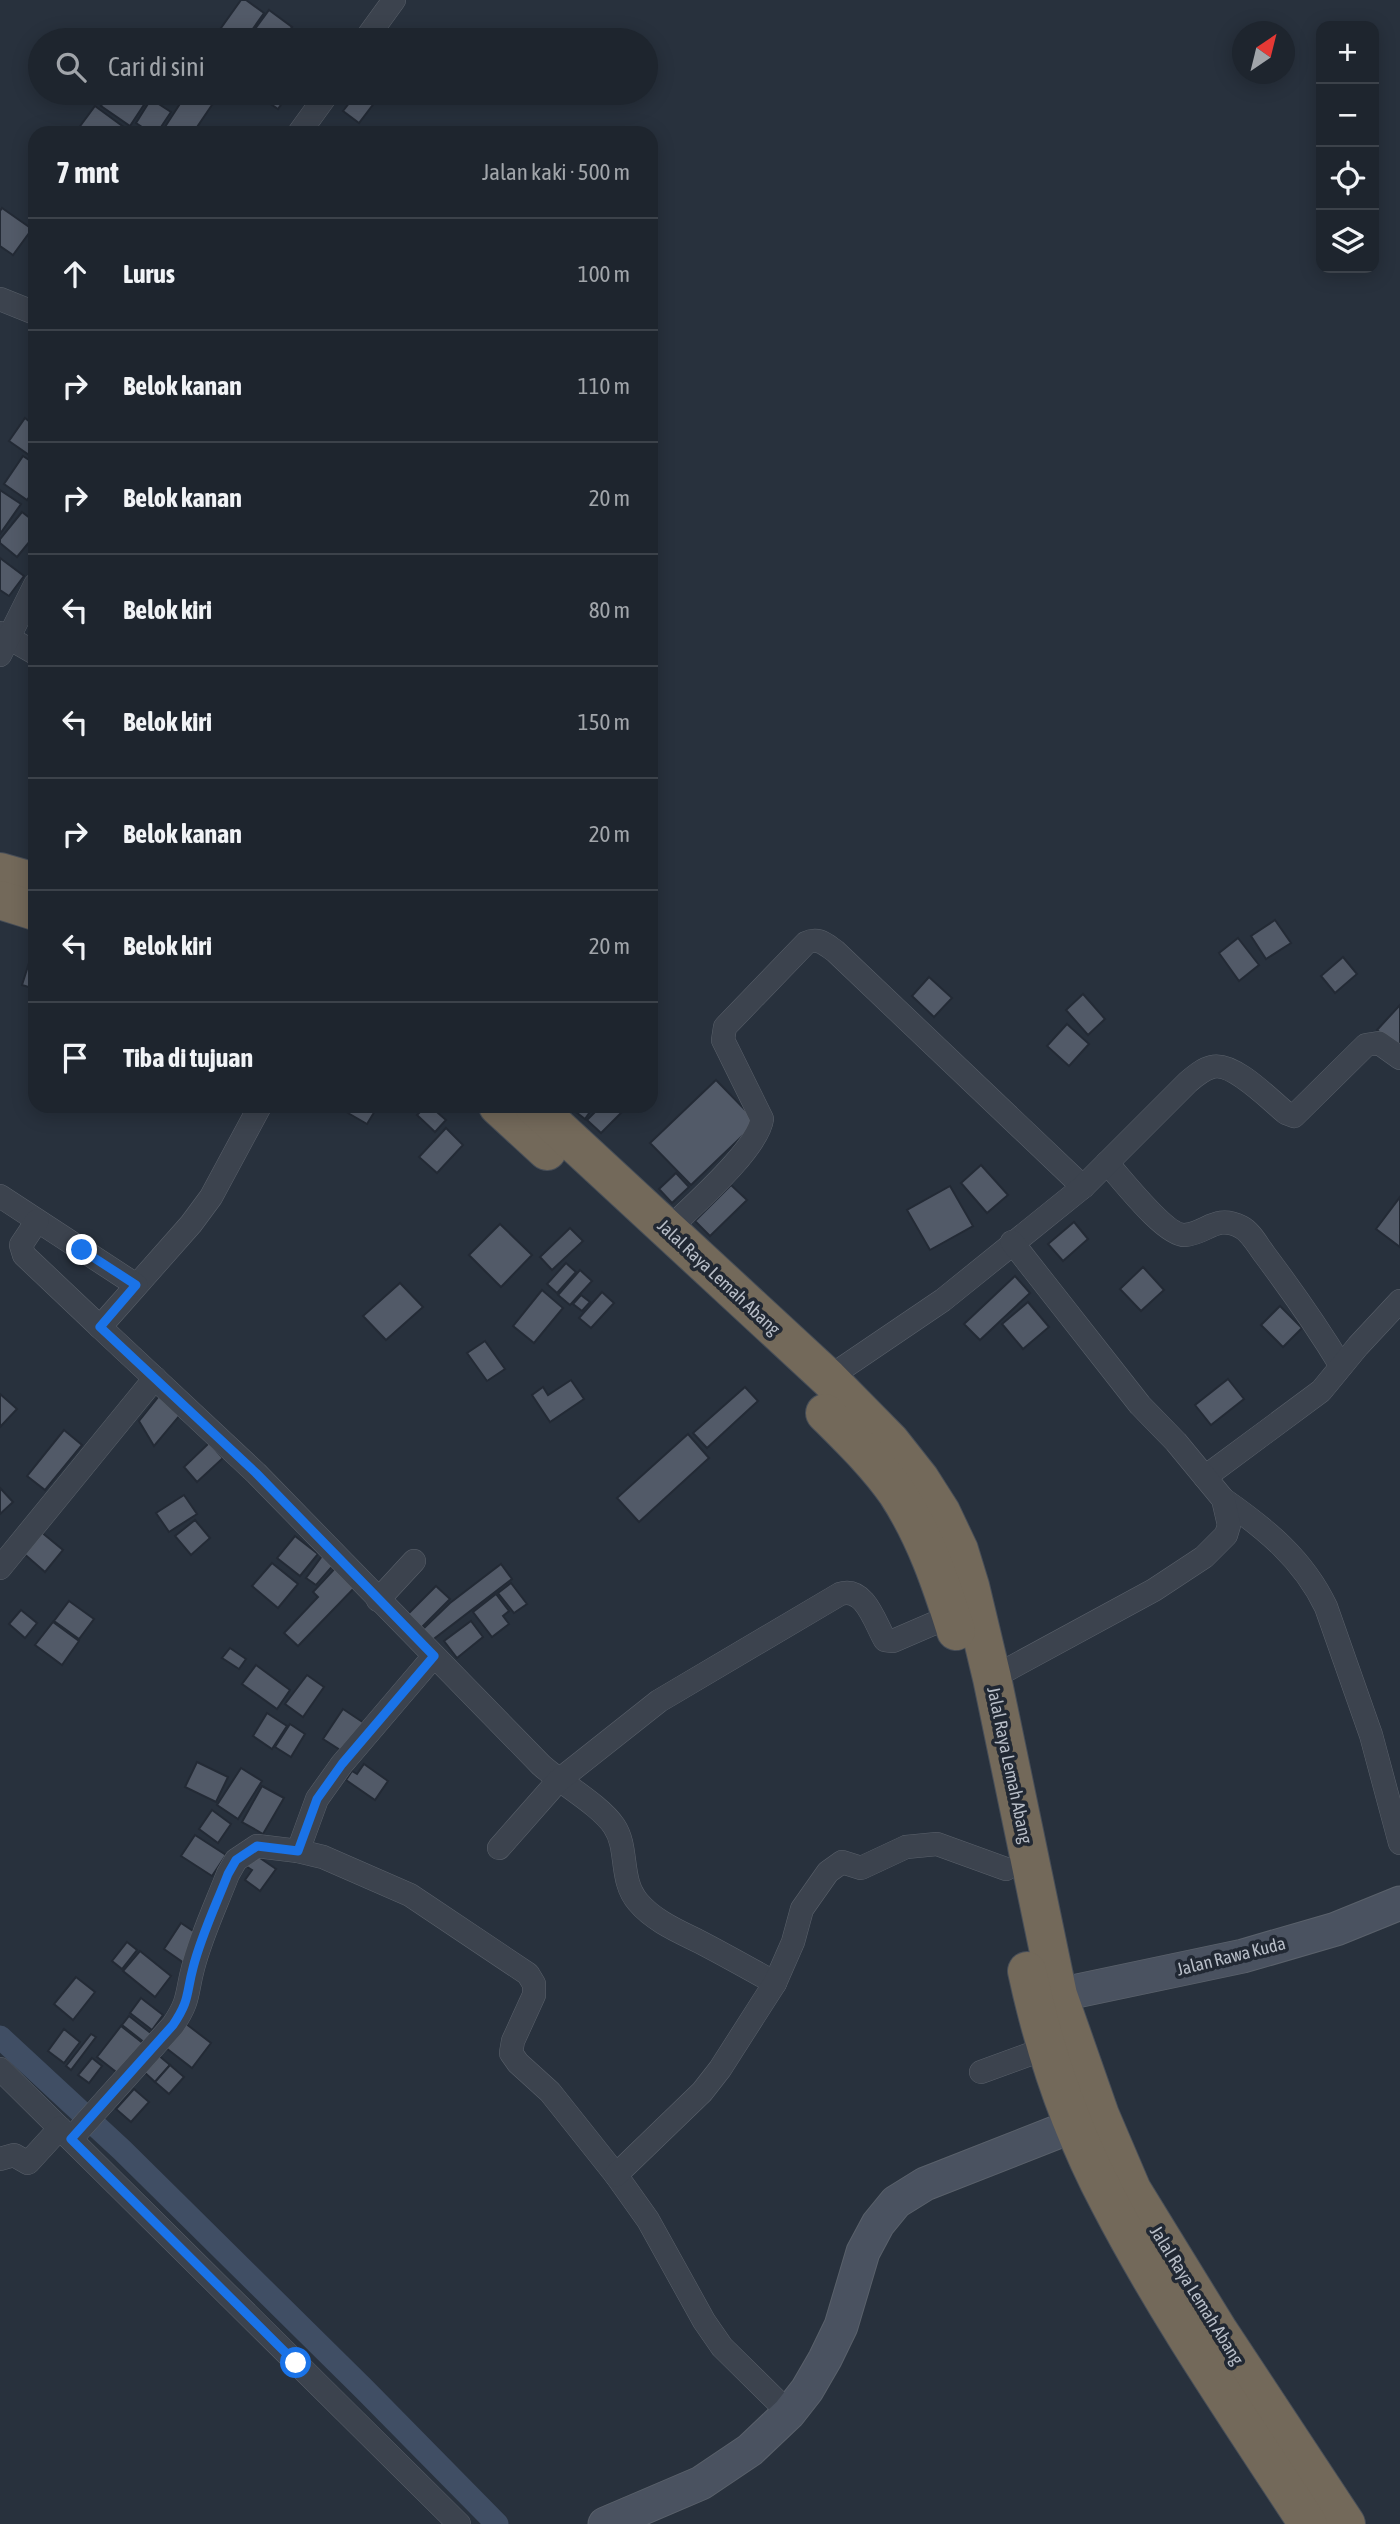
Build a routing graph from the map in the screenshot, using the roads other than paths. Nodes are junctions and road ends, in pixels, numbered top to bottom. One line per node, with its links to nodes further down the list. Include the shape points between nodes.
1 (394, 0): 2 (street)
2 (374, 28)
3 (319, 105): 4 (street)
4 (304, 126)
5 (0, 299): 6 (street)
6 (28, 310)
7 (28, 597): 8 (street)
8 (3, 641): 9 (street)
9 (28, 650)
10 (0, 873): 11 (highway)
11 (28, 880)
12 (0, 900): 13 (highway)
13 (28, 909)
14 (1400, 1058): 18 (street, via 1379,1043 1366,1045 1294,1116 1235,1071 1213,1066 1188,1082)
15 (256, 1113): 24 (street, via 211,1197)
16 (506, 1113): 35 (highway, Jalal Raya Lemah Abang, via 751,1339 860,1448 896,1492 920,1532)
17 (542, 1113): 22 (highway, Jalal Raya Lemah Abang)
18 (1107, 1163): 19 (street); 27 (street, via 1173,1232 1184,1235 1229,1222 1245,1228)
19 (1083, 1187): 22 (street, via 835,951 811,940 725,1027 723,1040 762,1119 761,1129); 23 (street)
20 (0, 1196): 21 (street)
21 (37, 1221): 24 (street); 26 (street, via 21,1245 23,1255)
22 (669, 1229): 29 (highway, Jalal Raya Lemah Abang)
23 (1012, 1242): 29 (street, via 943,1300); 30 (street, via 1140,1405)
24 (136, 1285): 26 (street)
25 (1400, 1301): 27 (street)
26 (100, 1327): 28 (street)
27 (1341, 1366): 30 (street, via 1321,1391)
28 (155, 1378): 33 (street); 34 (street, via 256,1473)
29 (828, 1378): 37 (highway, Jalal Raya Lemah Abang, via 890,1441 941,1512 959,1550)
30 (1205, 1477): 31 (street)
31 (1223, 1499): 37 (street, via 1229,1528 1204,1557 1154,1590); 39 (street, via 1273,1535 1319,1591 1371,1735)
32 (414, 1561): 34 (street)
33 (0, 1568)
34 (378, 1600): 36 (street)
35 (951, 1616): 38 (street, via 893,1641 885,1640 862,1598 840,1594 659,1701); 42 (highway, Jalal Raya Lemah Abang)
36 (434, 1656): 38 (street); 41 (street, via 317,1799)
37 (992, 1678): 45 (highway, Jalal Raya Lemah Abang)
38 (558, 1780): 40 (street); 44 (street, via 614,1826 629,1886 650,1914)
39 (1400, 1843)
40 (499, 1848)
41 (298, 1851): 50 (street, via 257,1846 236,1860 193,1968 183,2010 101,2107); 52 (street, via 323,1857 410,1895 528,1975 534,1995 512,2053 550,2092)
42 (1006, 1869): 44 (street, via 937,1844 906,1847 861,1868 842,1862 828,1872 802,1909); 46 (highway, Jalal Raya Lemah Abang)
43 (1400, 1903): 45 (street, Jalan Rawa Kuda, via 1336,1929 1243,1956)
44 (775, 1983): 52 (street, via 702,2092)
45 (1058, 1994): 49 (highway, Jalal Raya Lemah Abang)
46 (1047, 2048): 48 (street); 49 (highway, Jalal Raya Lemah Abang)
47 (0, 2068): 50 (street)
48 (981, 2073)
49 (1087, 2120): 53 (street, via 925,2183 896,2202 863,2252 845,2315 825,2359); 56 (highway, Jalal Raya Lemah Abang, via 1108,2200 1139,2257); 57 (highway, Jalal Raya Lemah Abang)
50 (71, 2131): 51 (street, via 28,2163 14,2155); 54 (street)
51 (0, 2159)
52 (616, 2175): 53 (street, via 648,2220 722,2347)
53 (789, 2413): 55 (street, via 750,2450 701,2483)
54 (458, 2524)
55 (605, 2524)
56 (1308, 2524)
57 (1346, 2524)

